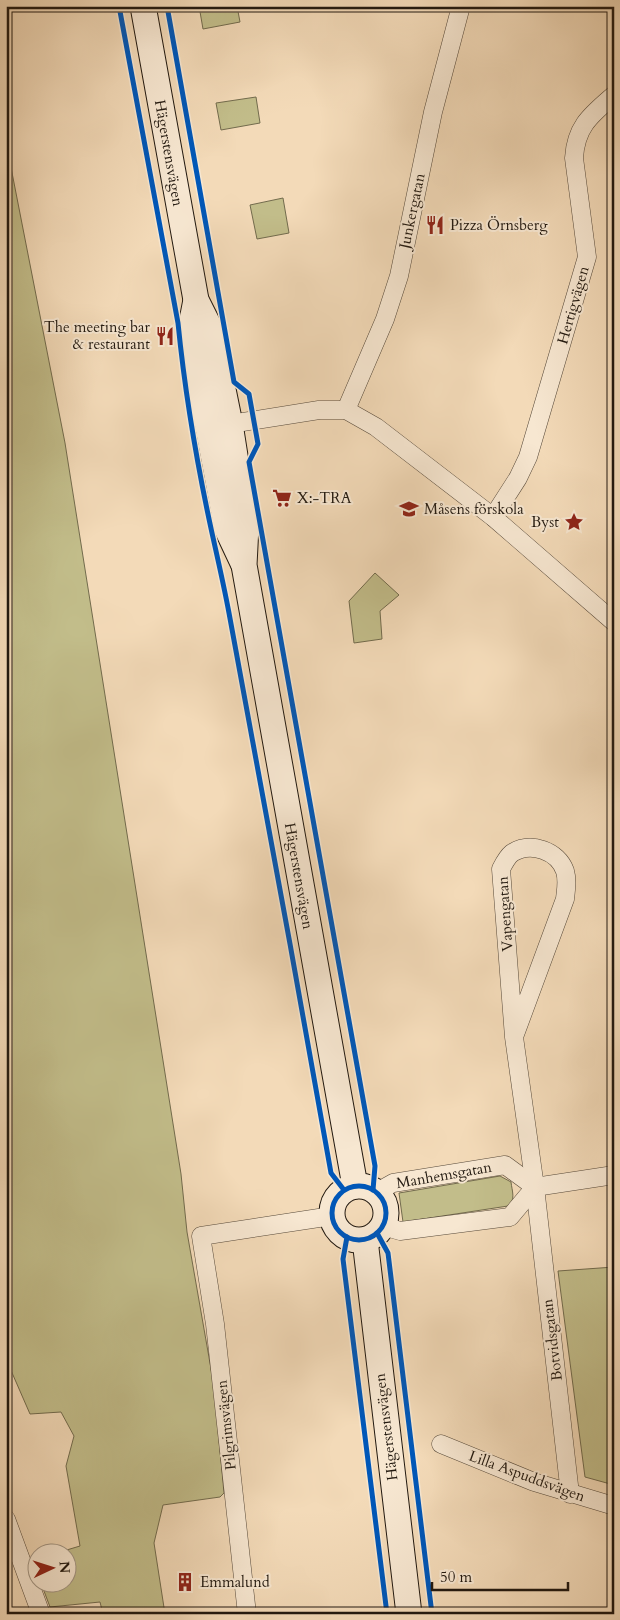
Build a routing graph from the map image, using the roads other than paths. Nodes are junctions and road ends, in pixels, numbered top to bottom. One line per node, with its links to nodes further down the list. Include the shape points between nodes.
1 (143, 6): 5 (street, Hägerstensvägen, via 196,300 211,330)
2 (461, 6): 4 (street, Junkergatan, via 433,112 399,276 385,319)
3 (614, 95): 6 (street, Hertigvägen, via 591,115 575,143 574,158 587,257 528,457)
4 (346, 410): 5 (street, via 319,410); 6 (street, via 376,427)
5 (219, 426): 11 (street, Hägerstensvägen, via 246,526 244,565)
6 (493, 517): 7 (street)
7 (614, 622)
8 (514, 1037): 8 (street, Vapengatan, via 565,899 567,881 559,861 536,847 512,854 501,869); 10 (street, Vapengatan)
9 (614, 1175): 10 (street)
10 (534, 1187): 11 (street, Manhemsgatan, via 505,1164); 13 (street, via 510,1217); 15 (street, Botvidsgatan)
11 (366, 1189): 12 (street, via 344,1190 337,1197); 13 (street, Hägerstensvägen, via 383,1199 386,1208 386,1217)
12 (332, 1216): 13 (street, via 340,1232 347,1237 356,1240); 19 (street, Pilgrimsvägen, via 201,1236 215,1324)
13 (374, 1233): 20 (street, Hägerstensvägen)
14 (441, 1444): 15 (street, Lilla Aspuddsvägen)
15 (570, 1494): 16 (street, Lilla Aspuddsvägen)
16 (614, 1506)
17 (6, 1518): 18 (street)
18 (41, 1614)
19 (246, 1614)
20 (409, 1614)

